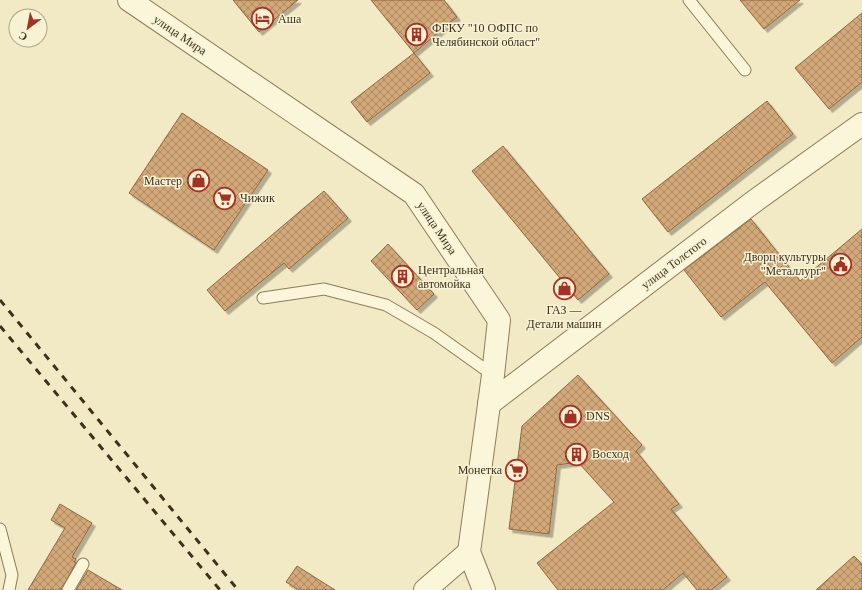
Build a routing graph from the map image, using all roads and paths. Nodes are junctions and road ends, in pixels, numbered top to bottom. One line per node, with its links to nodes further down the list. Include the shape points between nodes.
1 (128, 0): 6 (street, улица Мира, via 414,194 499,320)
2 (689, 0): 3 (lane)
3 (745, 70)
4 (862, 124): 7 (street, улица Толстого, via 746,208)
5 (263, 298): 6 (lane, via 324,289 386,305 434,333)
6 (493, 375): 7 (street, улица Мира)
7 (489, 404): 9 (street, улица Мира)
8 (0, 529): 11 (lane, via 12,575)
9 (469, 552): 13 (street); 14 (street, улица Мира)
10 (83, 564): 12 (lane)
11 (9, 590)
12 (68, 590)
13 (425, 590)
14 (484, 590)

